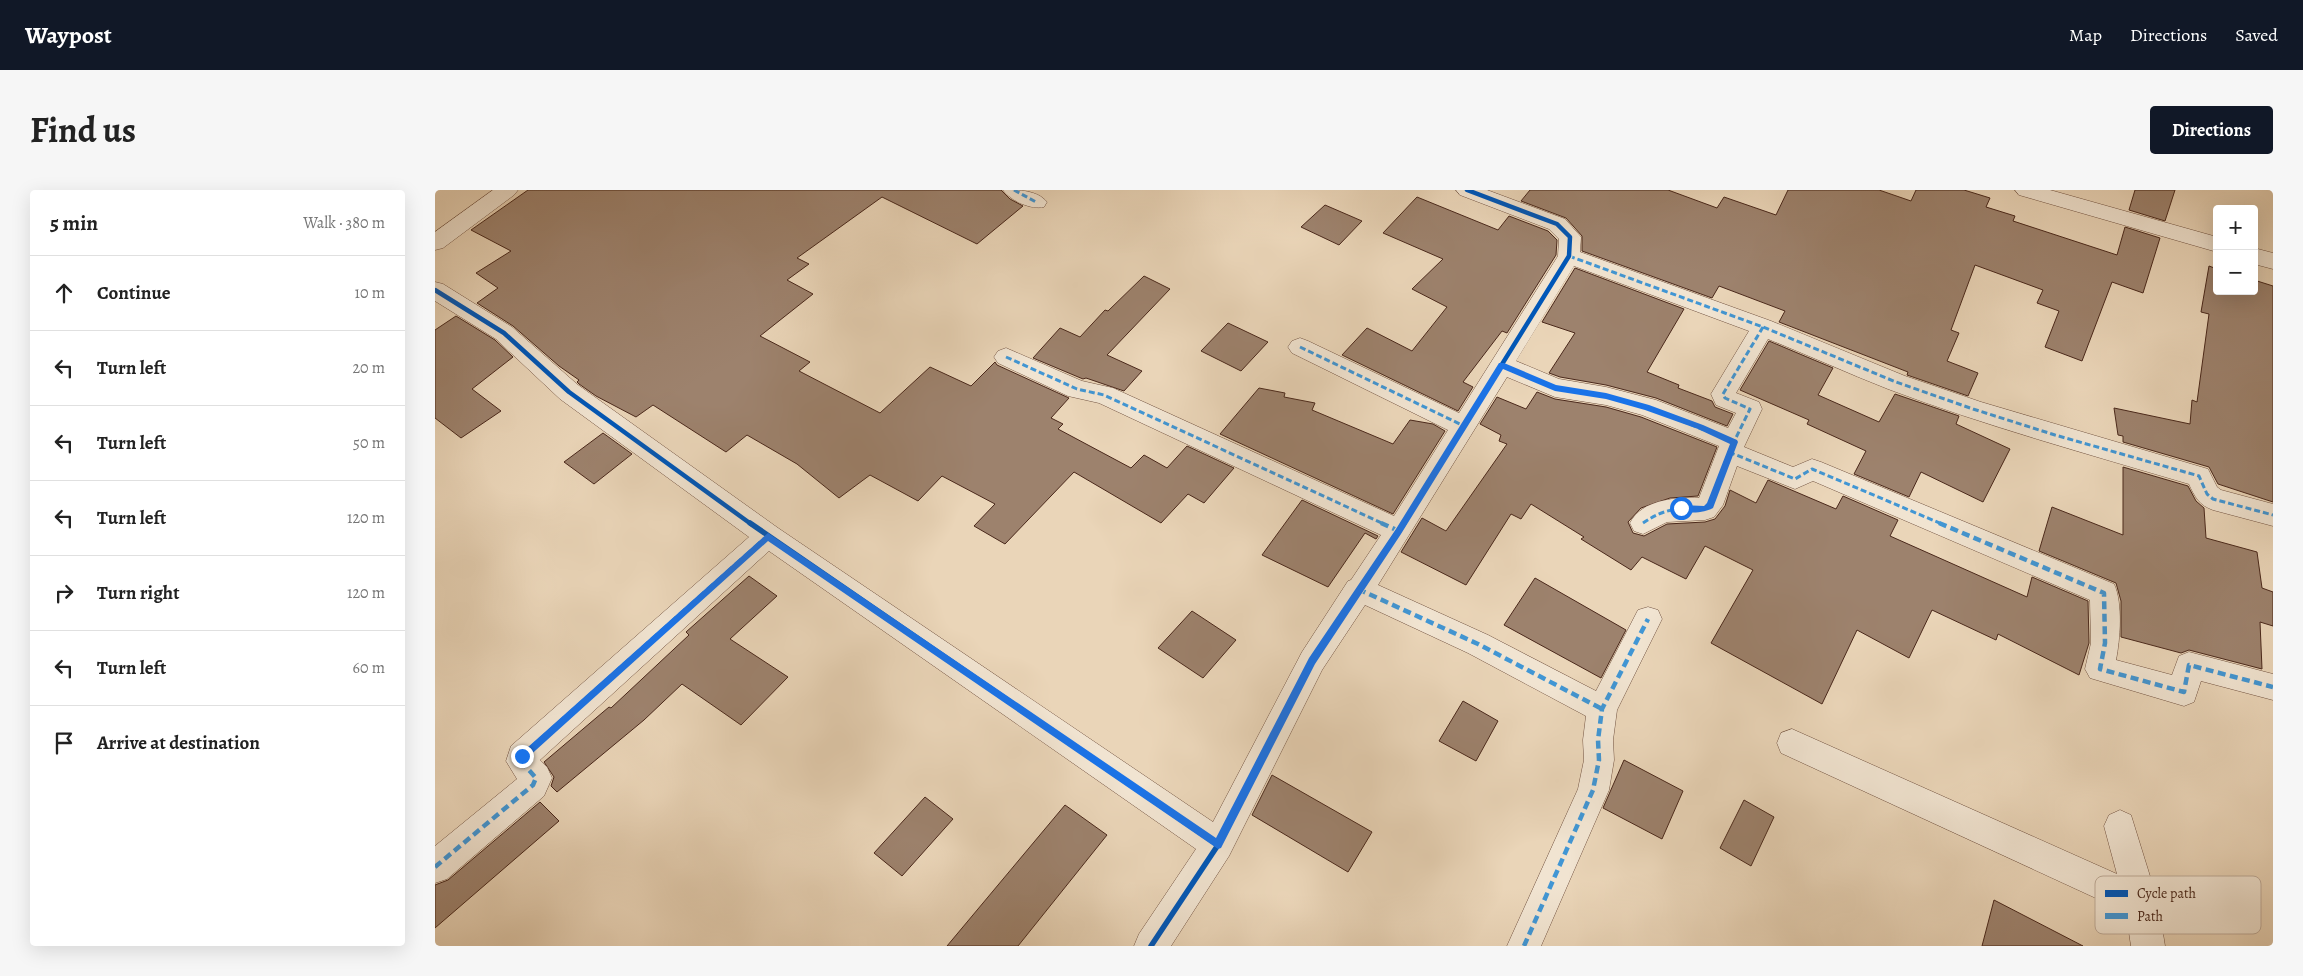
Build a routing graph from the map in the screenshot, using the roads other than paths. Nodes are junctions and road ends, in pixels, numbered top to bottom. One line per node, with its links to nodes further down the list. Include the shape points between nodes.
1 (507, 190): 6 (street)
2 (1014, 190): 5 (street)
3 (1467, 190): 8 (street, via 1557,224 1570,237)
4 (2026, 190): 7 (street)
5 (1036, 202)
6 (435, 243)
7 (2213, 244)
8 (1569, 256): 12 (street); 15 (street)
9 (2258, 257): 10 (street)
10 (2273, 261)
11 (435, 290): 21 (street, via 504,332 569,392)
12 (1763, 327): 17 (street, via 1723,394 1725,398 1750,409); 18 (street, via 1896,382 1973,409 2196,475 2202,478 2207,494 2213,499)
13 (1300, 347): 16 (street)
14 (1006, 357): 20 (street, via 1077,389 1113,400)
15 (1501, 365): 16 (street); 17 (street, via 1555,388 1647,407 1701,427)
16 (1464, 426): 20 (street)
17 (1731, 447): 19 (street, via 1710,505 1705,509 1666,509); 24 (street, via 1795,479 1812,470 2104,593 2105,643 2100,669 2184,692 2189,665)
18 (2273, 514)
19 (1643, 523)
20 (1399, 531): 22 (street)
21 (768, 536): 28 (street); 29 (street, via 522,756 521,761 536,778 533,785)
22 (1358, 589): 25 (street, via 1478,644); 28 (street, via 1312,661)
23 (1648, 619): 25 (street)
24 (2273, 687)
25 (1602, 709): 33 (street, via 1599,760 1593,790)
26 (1792, 744): 31 (street)
27 (2120, 826): 30 (street)
28 (1218, 845): 32 (street)
29 (435, 867)
30 (2134, 876)
31 (2095, 881)
32 (1151, 946)
33 (1524, 946)

